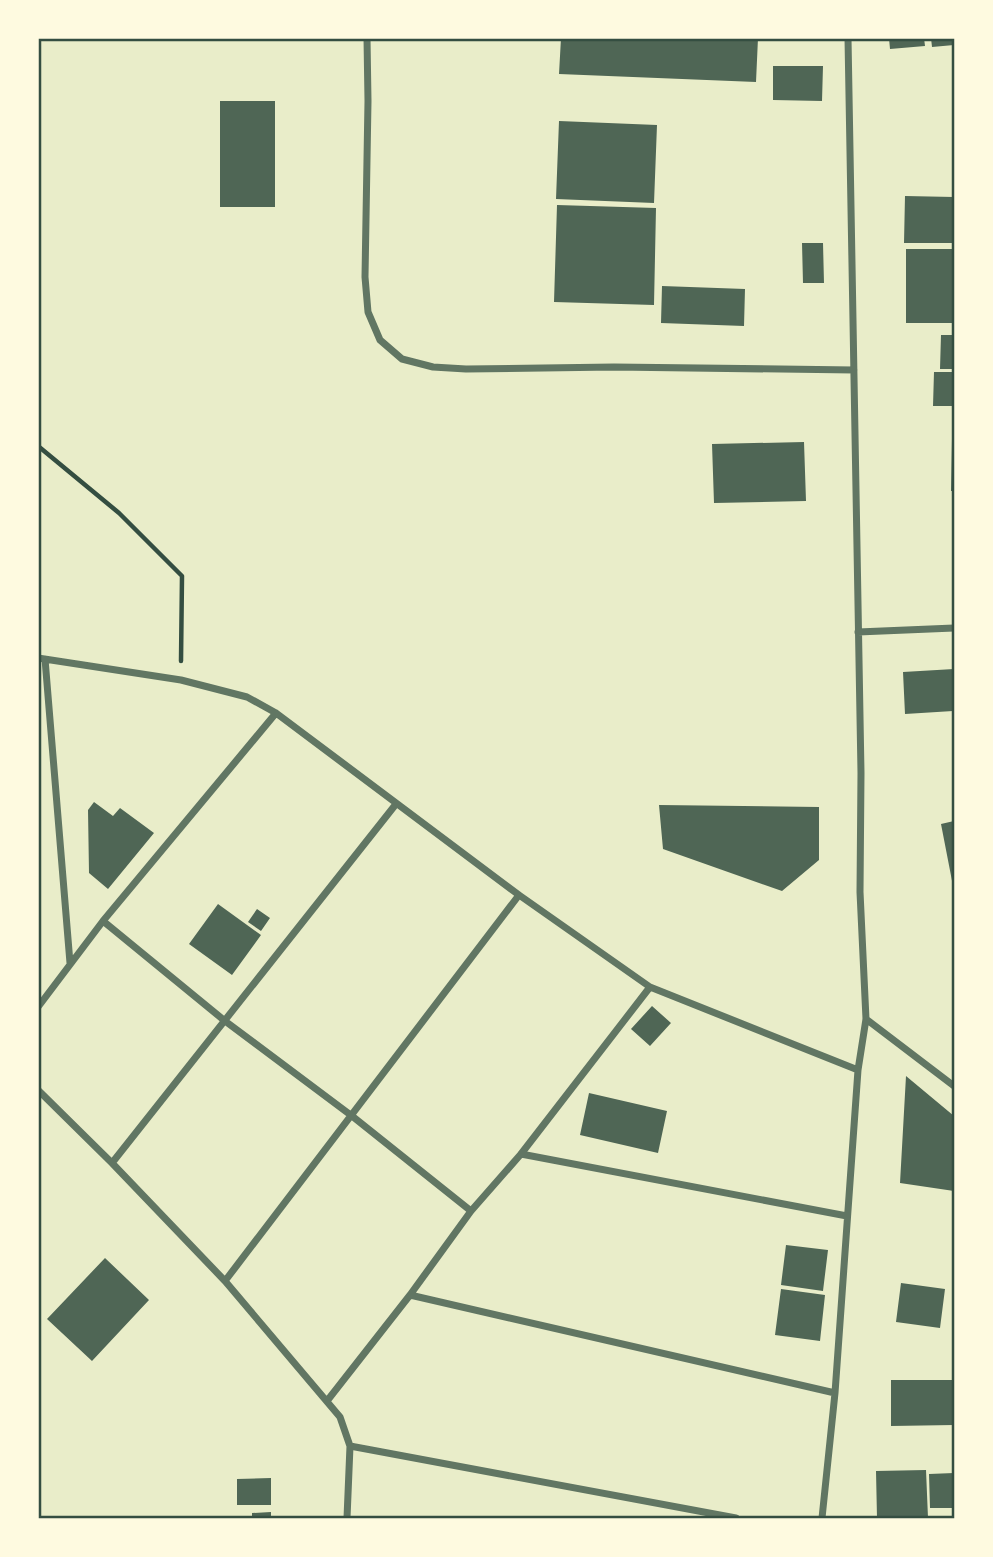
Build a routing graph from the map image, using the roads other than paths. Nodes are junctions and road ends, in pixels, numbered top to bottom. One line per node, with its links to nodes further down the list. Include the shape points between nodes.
1 (367, 38): 3 (street, via 368,312 380,340 402,359 467,369)
2 (848, 38): 3 (street)
3 (854, 370): 5 (street)
4 (954, 628): 5 (street)
5 (858, 632): 14 (street)
6 (42, 659): 7 (street, via 181,680 247,697); 11 (street)
7 (276, 713): 8 (street); 10 (street)
8 (396, 804): 9 (street); 15 (street)
9 (519, 895): 12 (street); 19 (street)
10 (103, 921): 11 (street); 15 (street)
11 (70, 963): 13 (street)
12 (650, 987): 16 (street); 20 (street)
13 (38, 1007)
14 (866, 1019): 16 (street); 17 (street)
15 (225, 1021): 19 (street); 21 (street)
16 (858, 1070): 23 (street)
17 (954, 1086)
18 (38, 1090): 21 (street)
19 (352, 1116): 22 (street); 24 (street)
20 (521, 1154): 22 (street); 23 (street)
21 (112, 1163): 24 (street)
22 (471, 1211): 25 (street)
23 (847, 1216): 26 (street)
24 (225, 1281): 27 (street)
25 (410, 1295): 26 (street); 27 (street)
26 (835, 1394): 31 (street)
27 (327, 1401): 28 (street, via 340,1417)
28 (349, 1446): 29 (street); 30 (street)
29 (347, 1518)
30 (736, 1518)
31 (822, 1518)

